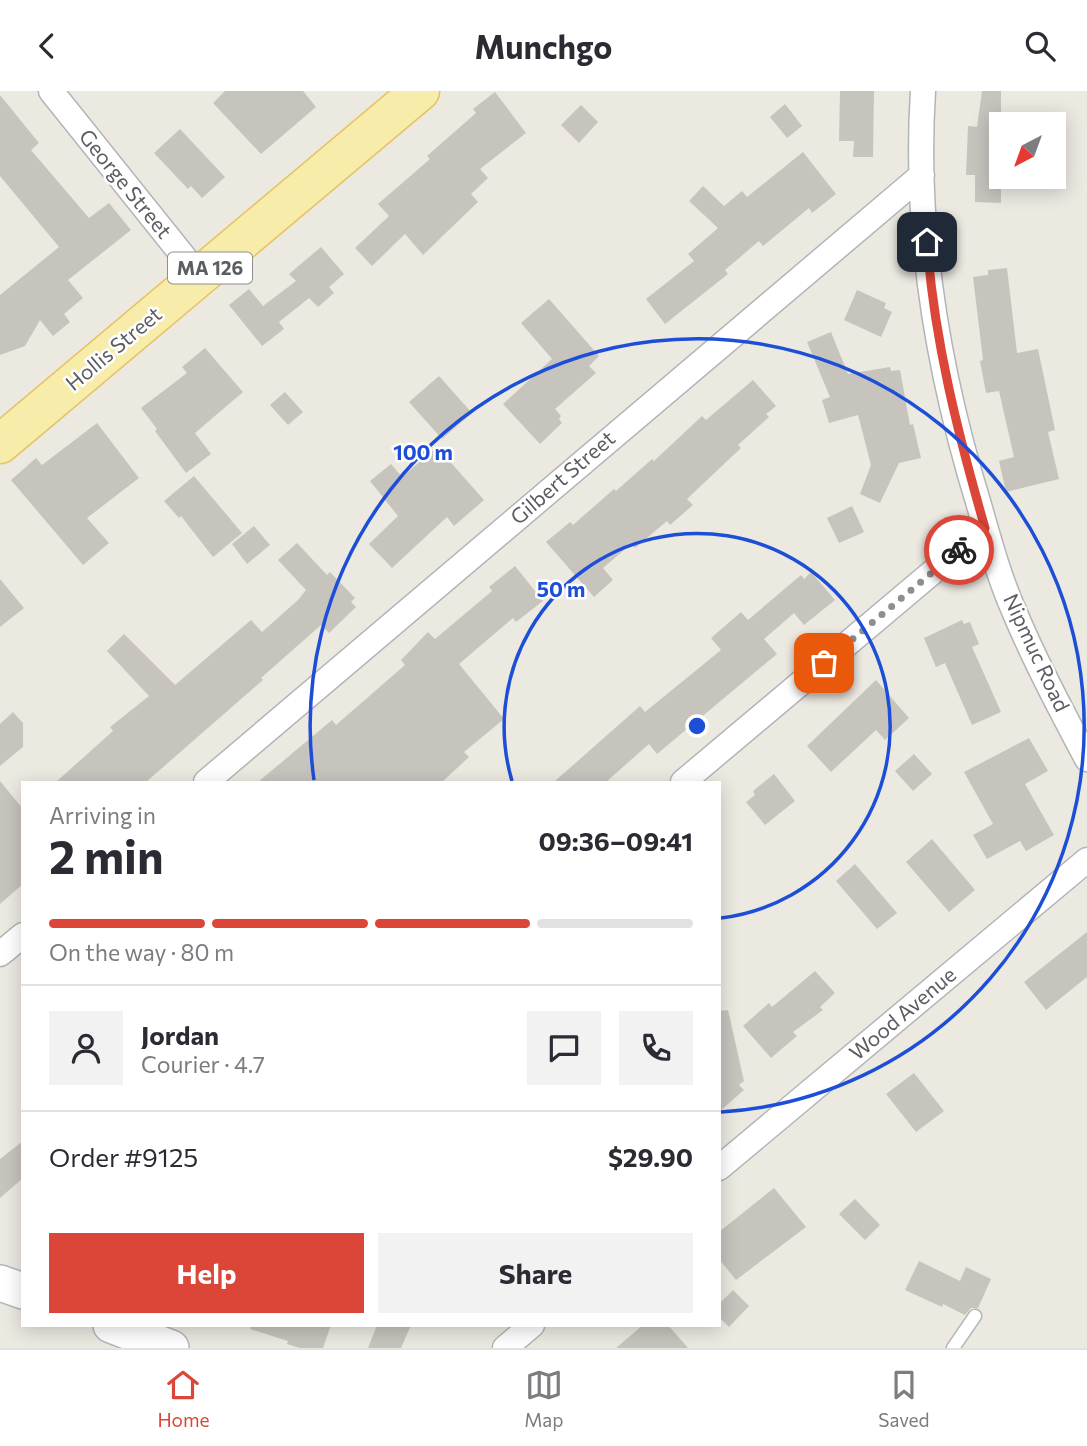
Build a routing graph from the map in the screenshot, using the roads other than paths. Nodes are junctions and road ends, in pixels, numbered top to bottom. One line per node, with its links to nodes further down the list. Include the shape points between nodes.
1 (51, 91): 5 (street, George Street)
2 (420, 91): 5 (main road, Hollis Street / MA 126)
3 (923, 91): 4 (street, Nipmuc Road)
4 (922, 175): 7 (street, Nipmuc Road, via 939,343); 9 (street, Gilbert Street)
5 (200, 277): 6 (main road, Hollis Street / MA 126)
6 (0, 444)
7 (985, 528): 8 (street, Nipmuc Road, via 1013,610); 10 (street)
8 (1087, 758)
9 (207, 781)
10 (684, 781)
11 (1087, 860): 14 (street, Wood Avenue)
12 (21, 937): 13 (street)
13 (0, 954)
14 (721, 1166)
15 (0, 1283): 16 (street)
16 (21, 1290)
17 (975, 1315): 22 (lane)
18 (116, 1327): 20 (street)
19 (530, 1327): 21 (street)
20 (171, 1348)
21 (505, 1348)
22 (953, 1348)

